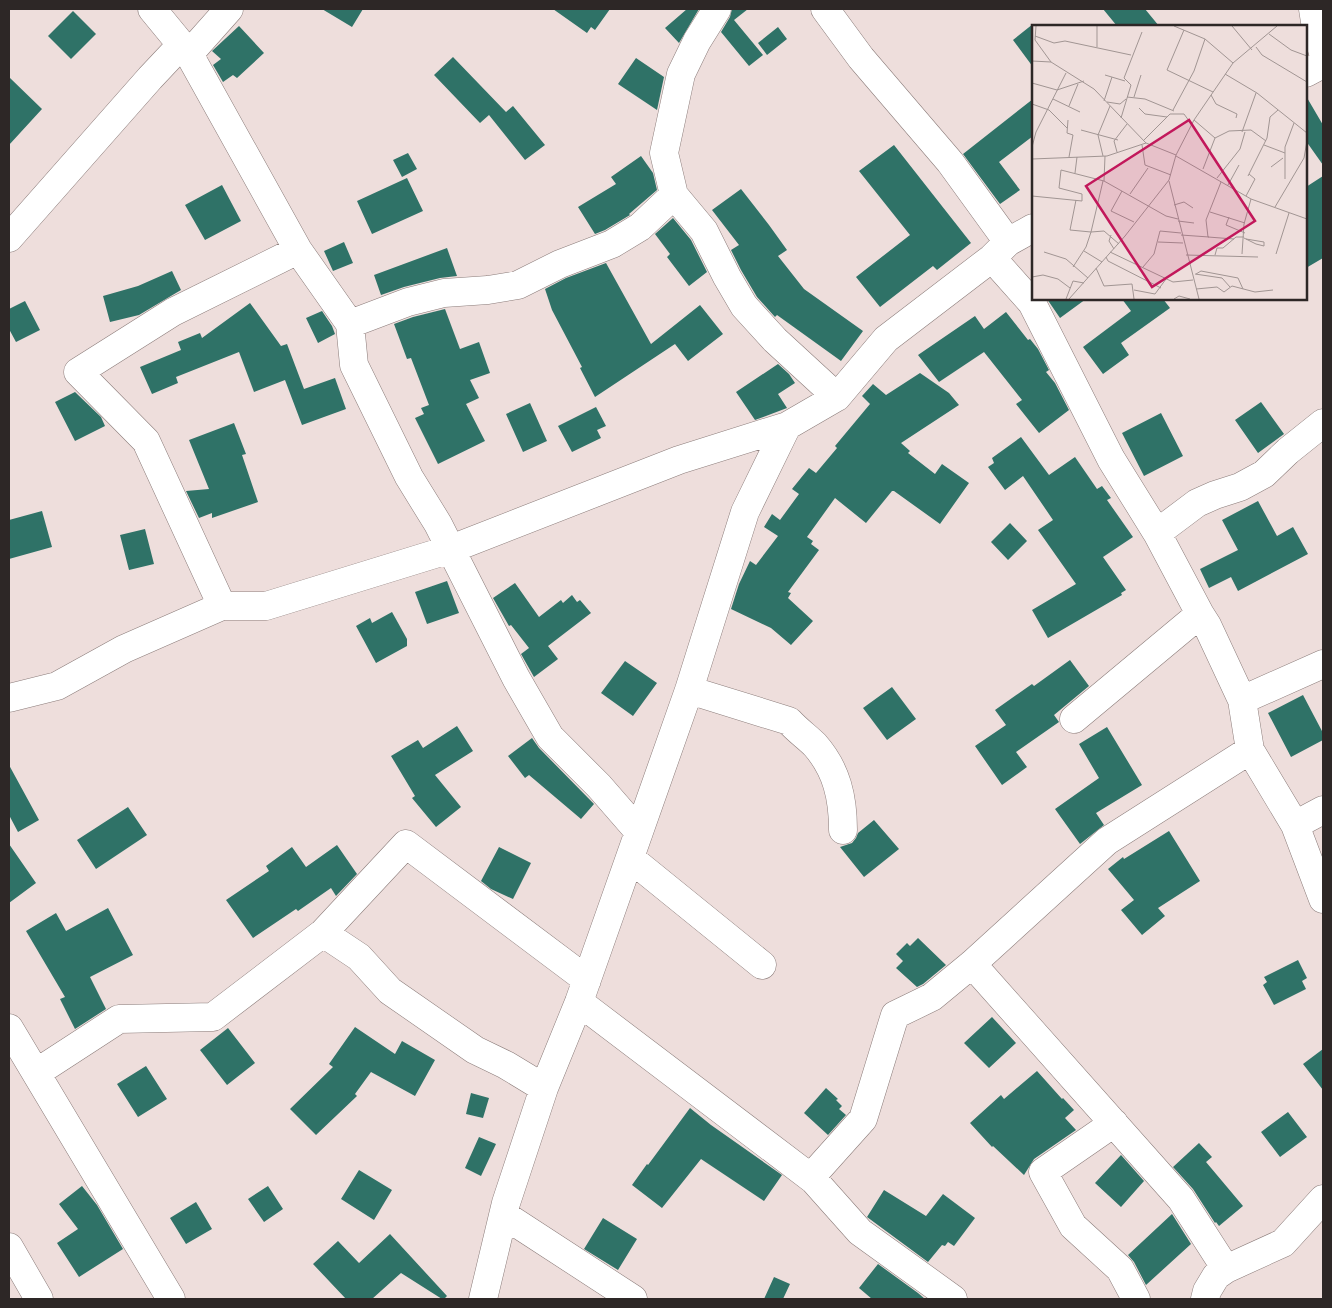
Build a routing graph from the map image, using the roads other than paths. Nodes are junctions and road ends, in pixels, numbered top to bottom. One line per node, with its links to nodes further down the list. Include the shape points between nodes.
1 (152, 9): 6 (street)
2 (229, 9): 6 (street)
3 (717, 9): 10 (street, via 681,74 664,153)
4 (825, 9): 14 (street, via 861,58 950,162)
5 (1314, 9): 7 (street)
6 (186, 49): 12 (street, via 143,86); 13 (street)
7 (1323, 53)
8 (1323, 64): 9 (street)
9 (1307, 72)
10 (674, 195): 15 (street, via 640,227 612,244 518,284 434,295); 16 (street, via 704,231 744,306 774,340)
11 (1032, 229): 14 (street)
12 (9, 238)
13 (298, 250): 15 (street); 21 (street, via 173,312 78,372 146,441)
14 (1000, 250): 16 (street, via 886,339); 19 (street, via 1032,303 1111,458)
15 (350, 324): 20 (street, via 354,364 409,476)
16 (837, 397): 18 (street)
17 (1323, 423): 19 (street, via 1264,474 1197,503)
18 (787, 426): 20 (street, via 679,460); 24 (street, via 745,512)
19 (1157, 533): 22 (street)
20 (451, 549): 21 (street, via 266,606); 32 (street, via 550,738 599,786)
21 (222, 606): 25 (street, via 124,649 58,686)
22 (1200, 614): 26 (street); 27 (street)
23 (1323, 664): 26 (street)
24 (689, 690): 31 (street, via 789,721 815,745 835,774 840,791); 32 (street)
25 (9, 698)
26 (1242, 700): 28 (street)
27 (1074, 720)
28 (1250, 750): 30 (street); 36 (street, via 1107,841)
29 (1323, 810): 30 (street)
30 (1295, 825): 34 (street)
31 (843, 830)
32 (639, 832): 33 (street)
33 (630, 858): 37 (street); 38 (street)
34 (1323, 899)
35 (323, 933): 38 (street, via 406,844); 40 (street, via 213,1017 119,1019); 41 (street, via 360,957 390,991 475,1050)
36 (972, 964): 42 (street); 43 (street, via 932,997 895,1015 863,1119 811,1177)
37 (762, 965)
38 (583, 991): 41 (street); 43 (street)
39 (9, 1028): 40 (street)
40 (36, 1073): 49 (street)
41 (544, 1088): 45 (street)
42 (1114, 1123): 47 (street, via 1181,1199); 53 (street, via 1043,1172 1072,1226 1120,1269)
43 (815, 1181): 52 (street, via 860,1232)
44 (1323, 1199): 47 (street, via 1283,1243)
45 (504, 1215): 50 (street); 51 (street)
46 (9, 1247): 48 (street)
47 (1226, 1269): 54 (street, via 1216,1276)
48 (39, 1299)
49 (171, 1299)
50 (483, 1299)
51 (633, 1299)
52 (953, 1299)
53 (1136, 1299)
54 (1205, 1299)

